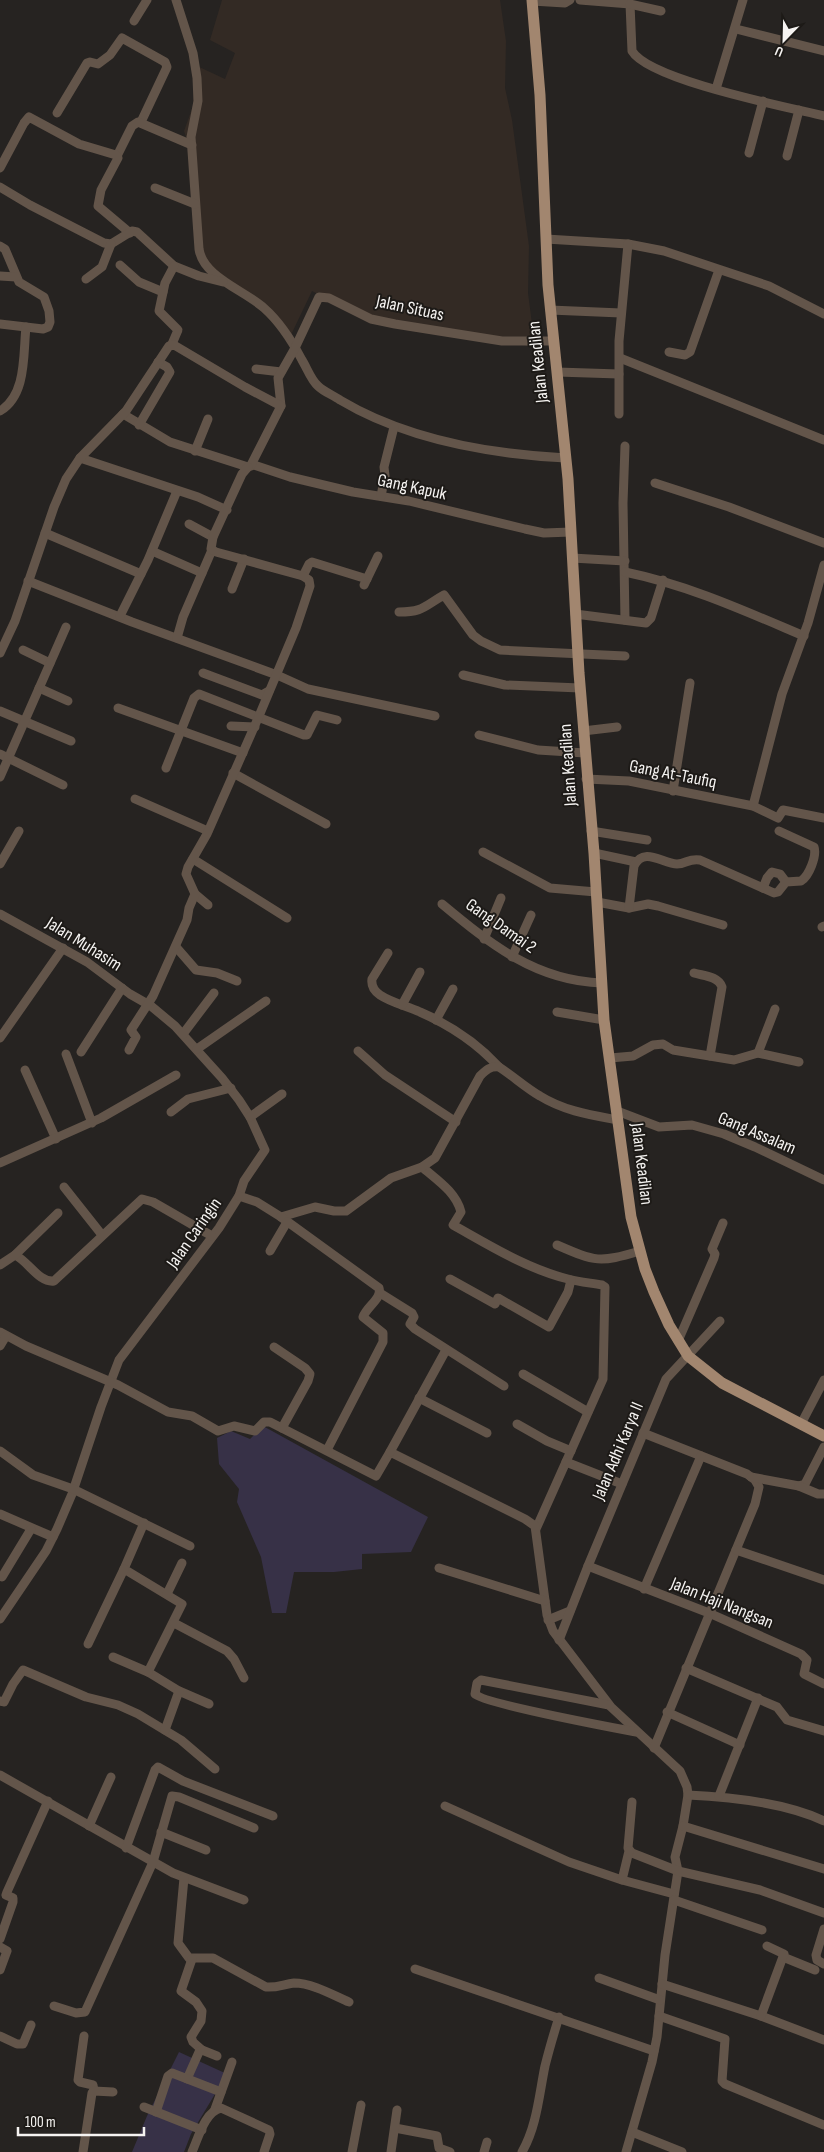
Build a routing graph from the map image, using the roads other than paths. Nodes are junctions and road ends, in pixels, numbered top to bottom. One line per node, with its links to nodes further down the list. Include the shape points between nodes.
1 (146, 0): 9 (street)
2 (176, 0): 18 (street, via 196,67 198,101 191,131)
3 (532, 0): 4 (street, via 565,3); 27 (main road, Jalan Keadilan)
4 (570, 0)
5 (580, 0): 7 (street)
6 (743, 0): 10 (street)
7 (630, 4): 8 (street); 12 (street, via 635,56 650,66)
8 (661, 10)
9 (134, 21)
10 (736, 29): 11 (street); 12 (street)
11 (824, 51)
12 (716, 89): 13 (street)
13 (763, 101): 14 (street); 19 (street)
14 (800, 110): 16 (street); 21 (street)
15 (57, 113): 17 (street, via 87,63 103,62 122,38 165,62 167,67)
16 (824, 116)
17 (141, 122): 18 (street); 20 (street, via 132,126)
18 (192, 145): 25 (street)
19 (749, 153)
20 (117, 156): 22 (street, via 79,144 29,117); 26 (street, via 101,190 98,206)
21 (786, 156)
22 (0, 168)
23 (0, 187): 28 (street)
24 (155, 188): 25 (street)
25 (195, 204): 37 (street, via 202,261)
26 (130, 233): 28 (street); 32 (street, via 140,234)
27 (546, 238): 29 (street); 39 (main road, Jalan Keadilan)
28 (111, 244): 36 (street, via 102,267)
29 (628, 244): 33 (street, via 664,251); 40 (street)
30 (0, 246): 35 (street, via 5,249)
31 (120, 265): 38 (street, via 139,282)
32 (174, 266): 37 (street); 38 (street)
33 (719, 270): 41 (street, via 770,286); 47 (street, via 690,352 685,355)
34 (0, 276): 35 (street)
35 (16, 277): 43 (street, via 22,285 44,298 49,311 48,327)
36 (86, 279)
37 (227, 282): 46 (street, via 271,315)
38 (163, 292): 45 (street, via 159,311 178,330)
39 (550, 310): 40 (street); 44 (main road, Jalan Keadilan)
40 (621, 313): 48 (street)
41 (824, 314)
42 (0, 324): 43 (street)
43 (26, 327): 55 (street, via 18,389 10,403)
44 (549, 341): 46 (street, Jalan Situas, via 487,339 380,321 322,296); 52 (main road, Jalan Keadilan)
45 (172, 344): 49 (street); 54 (street)
46 (296, 348): 51 (street); 60 (street, via 317,386)
47 (670, 352)
48 (620, 358): 53 (street); 61 (street)
49 (158, 362): 56 (street); 59 (street, via 167,366 170,372)
50 (256, 369): 51 (street)
51 (281, 372): 54 (street, via 277,384)
52 (557, 372): 53 (street); 65 (main road, Jalan Keadilan)
53 (619, 374): 57 (street)
54 (281, 406): 66 (street)
55 (0, 411)
56 (123, 414): 59 (street, Gang Kapuk); 64 (street)
57 (619, 414)
58 (208, 419): 63 (street)
59 (139, 425): 63 (street, Gang Kapuk)
60 (394, 427): 65 (street, via 458,444); 69 (street, via 384,466)
61 (824, 440)
62 (625, 446): 81 (street)
63 (195, 451): 66 (street, Gang Kapuk)
64 (80, 458): 68 (street); 72 (street, via 66,479)
65 (566, 458): 73 (main road, Jalan Keadilan)
66 (250, 466): 69 (street, Gang Kapuk, via 353,492); 70 (street, via 242,474)
67 (656, 483): 75 (street)
68 (177, 491): 70 (street); 77 (street)
69 (382, 496): 73 (street, Gang Kapuk, via 525,529)
70 (226, 510): 74 (street)
71 (189, 524): 74 (street)
72 (45, 533): 85 (street); 88 (street)
73 (562, 533): 79 (main road, Jalan Keadilan)
74 (213, 537): 76 (street)
75 (824, 544)
76 (212, 550): 80 (street); 84 (street)
77 (152, 551): 84 (street); 85 (street)
78 (378, 556): 86 (street, via 365,582 312,562)
79 (572, 558): 81 (street); 91 (main road, Jalan Keadilan)
80 (244, 559): 86 (street); 89 (street)
81 (624, 561): 83 (street)
82 (824, 565): 95 (street)
83 (625, 572): 87 (street); 93 (street)
84 (202, 573): 96 (street)
85 (141, 574): 92 (street)
86 (303, 576): 103 (street, via 309,580 309,589)
87 (663, 580): 93 (street, via 650,620 646,623); 95 (street, via 728,603)
88 (28, 581): 92 (street); 98 (street, via 15,621)
89 (232, 589)
90 (399, 612): 99 (street, via 421,610 444,595 473,635 490,646 514,652)
91 (575, 614): 93 (street); 99 (main road, Jalan Keadilan)
92 (120, 616): 96 (street)
93 (625, 620)
94 (66, 627): 101 (street)
95 (804, 636): 133 (street, via 785,684)
96 (177, 638): 103 (street)
97 (23, 650): 101 (street)
98 (0, 652)
99 (578, 655): 100 (street); 107 (main road, Jalan Keadilan)
100 (625, 656)
101 (50, 663): 106 (street)
102 (203, 673): 108 (street, via 262,695)
103 (277, 675): 108 (street); 113 (street, via 315,691)
104 (464, 675): 107 (street, via 506,685)
105 (690, 683): 131 (street)
106 (39, 688): 109 (street); 115 (street)
107 (580, 688): 119 (main road, Jalan Keadilan)
108 (270, 692): 112 (street)
109 (68, 701)
110 (118, 708): 120 (street)
111 (0, 711): 115 (street)
112 (259, 716): 114 (street, via 304,735 317,716); 117 (street); 120 (street, via 199,694 194,698)
113 (435, 716)
114 (337, 720)
115 (25, 721): 122 (street); 125 (street)
116 (231, 726): 117 (street)
117 (255, 727): 123 (street)
118 (618, 727): 119 (street)
119 (583, 730): 124 (main road, Jalan Keadilan)
120 (181, 731): 123 (street); 126 (street)
121 (479, 735): 124 (street, via 538,750)
122 (71, 741)
123 (243, 752): 127 (street)
124 (581, 753): 129 (main road, Jalan Keadilan)
125 (4, 756): 128 (street); 130 (street)
126 (166, 768)
127 (233, 773): 135 (street); 137 (street)
128 (0, 778)
129 (586, 779): 131 (street, Gang At-Taufiq, via 624,780); 138 (main road, Jalan Keadilan)
130 (64, 785)
131 (674, 791): 133 (street, Gang At-Taufiq)
132 (135, 799): 137 (street)
133 (753, 806): 134 (street, Gang At-Taufiq, via 778,818 783,810)
134 (824, 818)
135 (326, 824)
136 (19, 831): 144 (street)
137 (208, 831): 143 (street)
138 (591, 831): 140 (street); 142 (main road, Jalan Keadilan)
139 (779, 831): 146 (street, via 816,850 805,878)
140 (648, 840)
141 (482, 852): 149 (street, via 550,888)
142 (594, 855): 145 (street); 149 (main road, Jalan Keadilan)
143 (193, 858): 148 (street, via 186,874); 156 (street)
144 (0, 864)
145 (635, 864): 147 (street, via 650,856 677,864 691,859 700,860); 153 (street)
146 (786, 882): 147 (street, via 776,893); 147 (street, via 780,874 772,872)
147 (763, 888)
148 (195, 894): 152 (street); 159 (street)
149 (596, 897): 153 (street); 166 (main road, Jalan Keadilan)
150 (501, 898): 158 (street)
151 (442, 904): 158 (street, Gang Damai 2)
152 (208, 905)
153 (629, 908): 157 (street, via 648,904)
154 (0, 915): 160 (street, Jalan Muhasim)
155 (530, 915): 162 (street)
156 (287, 918)
157 (723, 925)
158 (484, 939): 162 (street, Gang Damai 2)
159 (176, 947): 165 (street, via 196,970); 171 (street)
160 (63, 948): 167 (street, Jalan Muhasim); 178 (street)
161 (388, 953): 172 (street, via 371,984 379,994)
162 (512, 957): 166 (street, Gang Damai 2, via 538,970)
163 (420, 972): 172 (street)
164 (694, 973): 185 (street, via 715,979 722,987)
165 (237, 981)
166 (597, 983): 176 (main road, Jalan Keadilan)
167 (122, 988): 171 (street, Jalan Muhasim); 181 (street)
168 (453, 989): 175 (street)
169 (214, 993): 177 (street)
170 (266, 1001): 179 (street)
171 (148, 1005): 177 (street, Jalan Muhasim); 180 (street, via 131,1030 136,1037)
172 (402, 1005): 175 (street)
173 (775, 1009): 183 (street)
174 (557, 1012): 176 (street)
175 (436, 1020): 188 (street, via 468,1038)
176 (604, 1020): 186 (main road, Jalan Keadilan)
177 (183, 1034): 179 (street, Jalan Muhasim)
178 (0, 1038)
179 (197, 1049): 191 (street, Jalan Muhasim)
180 (129, 1050)
181 (81, 1052)
182 (358, 1052): 196 (street, via 384,1075)
183 (758, 1053): 185 (street, via 734,1060); 187 (street)
184 (66, 1054): 197 (street)
185 (710, 1056): 186 (street, via 658,1044 633,1056)
186 (610, 1058): 194 (main road, Jalan Keadilan)
187 (799, 1062)
188 (499, 1067): 194 (street, via 560,1106 581,1113); 196 (street, via 489,1068 480,1076)
189 (25, 1070): 198 (street)
190 (176, 1075): 197 (street)
191 (231, 1088): 193 (street, via 188,1099); 195 (street, Jalan Muhasim)
192 (282, 1094): 195 (street)
193 (171, 1112)
194 (618, 1116): 201 (street, Gang Assalam, via 659,1127 692,1125 724,1134); 211 (main road, Jalan Keadilan, via 626,1187)
195 (250, 1117): 203 (street, Jalan Muhasim, via 264,1146 264,1153 244,1181)
196 (456, 1122): 200 (street, via 438,1153)
197 (92, 1123): 198 (street)
198 (56, 1139): 199 (street)
199 (0, 1163)
200 (422, 1167): 205 (street, via 391,1178 346,1211 316,1207); 215 (street, via 459,1204 461,1212 453,1225 509,1255)
201 (824, 1180)
202 (64, 1188): 207 (street)
203 (239, 1196): 205 (street, Jalan Caringin, via 254,1200); 208 (street, Jalan Caringin)
204 (58, 1213): 212 (street)
205 (284, 1220): 210 (street); 216 (street, Jalan Caringin, via 379,1288)
206 (723, 1223): 219 (street, via 712,1249 714,1258)
207 (102, 1236): 208 (street, via 137,1202 146,1199); 212 (street, via 52,1282 43,1279)
208 (212, 1236): 226 (street, Jalan Caringin, via 124,1352)
209 (557, 1245): 211 (street, via 594,1260)
210 (270, 1251)
211 (640, 1251): 219 (main road, Jalan Keadilan, via 659,1305)
212 (15, 1255): 213 (street)
213 (0, 1265)
214 (450, 1279): 215 (street, via 495,1304 498,1298 548,1327 568,1292)
215 (571, 1280): 229 (street, via 605,1287 604,1373)
216 (380, 1293): 222 (street, Jalan Caringin, via 408,1310 414,1317 411,1326); 237 (street, via 363,1317 383,1333 383,1342)
217 (720, 1321): 223 (street, Jalan Adhi Karya II)
218 (3, 1334): 220 (street); 226 (street)
219 (678, 1341): 223 (main road, Jalan Keadilan)
220 (0, 1346)
221 (274, 1347): 232 (street, via 310,1374)
222 (446, 1350): 227 (street); 228 (street)
223 (688, 1356): 231 (main road, Jalan Keadilan, via 717,1380); 234 (street, Jalan Adhi Karya II, via 668,1375)
224 (523, 1374): 229 (street)
225 (824, 1380): 231 (street)
226 (110, 1382): 232 (street, via 168,1412 192,1416 218,1431 234,1426 255,1431 268,1421); 246 (street, Jalan Caringin)
227 (504, 1386)
228 (419, 1398): 233 (street); 240 (street)
229 (588, 1412): 239 (street)
230 (518, 1424): 239 (street)
231 (801, 1424): 235 (main road, Jalan Keadilan)
232 (282, 1428): 237 (street)
233 (487, 1433)
234 (643, 1433): 241 (street); 244 (street, Jalan Adhi Karya II)
235 (824, 1436)
236 (824, 1448): 245 (street, via 808,1481)
237 (327, 1450): 240 (street, via 376,1476)
238 (0, 1451): 246 (street, via 33,1475)
239 (570, 1451): 242 (street)
240 (390, 1452): 251 (street, via 525,1519)
241 (701, 1456): 243 (street); 261 (street)
242 (566, 1462): 244 (street); 251 (street)
243 (751, 1477): 245 (street); 254 (street, via 759,1491)
244 (622, 1484): 256 (street, Jalan Adhi Karya II)
245 (799, 1486): 247 (street)
246 (73, 1489): 249 (street); 252 (street, Jalan Caringin)
247 (821, 1494)
248 (0, 1514): 250 (street)
249 (144, 1522): 253 (street); 258 (street)
250 (31, 1529): 252 (street); 259 (street)
251 (536, 1529): 263 (street)
252 (53, 1538): 266 (street, Jalan Caringin)
253 (190, 1546)
254 (736, 1550): 260 (street); 265 (street)
255 (182, 1563): 262 (street)
256 (588, 1566): 261 (street, Jalan Haji Nangsan); 264 (street, Jalan Adhi Karya II)
257 (439, 1568): 263 (street)
258 (124, 1569): 262 (street); 270 (street)
259 (2, 1577)
260 (824, 1580)
261 (644, 1589): 265 (street, Jalan Haji Nangsan)
262 (167, 1594): 268 (street, via 182,1604)
263 (545, 1602): 267 (street)
264 (570, 1611): 267 (street); 269 (street, Jalan Adhi Karya II)
265 (709, 1613): 272 (street); 275 (street, Jalan Haji Nangsan, via 801,1654 807,1660 804,1674)
266 (0, 1619)
267 (548, 1620): 269 (street)
268 (174, 1623): 273 (street); 274 (street, via 227,1651)
269 (559, 1640): 280 (street)
270 (88, 1644)
271 (113, 1657): 273 (street)
272 (686, 1668): 277 (street); 281 (street)
273 (148, 1672): 276 (street)
274 (244, 1678)
275 (824, 1684)
276 (179, 1691): 279 (street); 282 (street)
277 (758, 1698): 283 (street, via 777,1707 787,1720); 285 (street)
278 (0, 1701): 282 (street, via 4,1702 23,1670 86,1697 128,1709)
279 (209, 1704)
280 (609, 1705): 284 (street); 284 (street, via 481,1680 475,1694 506,1705)
281 (667, 1712): 285 (street); 286 (street)
282 (165, 1730): 287 (street)
283 (824, 1731)
284 (636, 1732): 286 (street)
285 (740, 1745): 291 (street)
286 (654, 1748): 290 (street, via 680,1771)
287 (215, 1769)
288 (0, 1774): 292 (street)
289 (111, 1778): 297 (street)
290 (688, 1795): 291 (street); 298 (street)
291 (719, 1796): 296 (street, via 788,1809)
292 (48, 1801): 297 (street); 314 (street, via 7,1892 13,1902)
293 (632, 1802): 303 (street)
294 (445, 1806): 308 (street, via 524,1843)
295 (273, 1816): 301 (street, via 182,1781 158,1767)
296 (824, 1821)
297 (89, 1826): 301 (street)
298 (683, 1826): 305 (street); 306 (street, via 675,1857)
299 (254, 1828): 300 (street, via 174,1796 169,1803)
300 (162, 1832): 302 (street); 304 (street)
301 (126, 1848): 304 (street)
302 (206, 1850)
303 (629, 1851): 306 (street); 308 (street)
304 (153, 1862): 307 (street); 327 (street, via 85,2012 76,2013)
305 (824, 1868)
306 (678, 1871): 309 (street); 311 (street, via 760,1890)
307 (184, 1878): 310 (street); 318 (street, via 178,1943)
308 (622, 1880): 309 (street)
309 (674, 1897): 313 (street); 324 (street)
310 (244, 1900)
311 (824, 1913)
312 (824, 1929): 319 (street, via 816,1955 817,1960)
313 (762, 1930)
314 (0, 1939)
315 (767, 1946): 317 (street, via 782,1952)
316 (0, 1947): 321 (street, via 7,1951)
317 (783, 1957): 322 (street); 329 (street)
318 (192, 1959): 326 (street, via 213,1958 266,1987 296,1983); 335 (street, via 181,1991 202,2011 201,2021 191,2037)
319 (824, 1964)
320 (414, 1969): 330 (street)
321 (0, 1970)
322 (815, 1970)
323 (599, 1978): 325 (street)
324 (662, 1984): 325 (street); 329 (street)
325 (660, 2000): 328 (street)
326 (348, 2002)
327 (54, 2006)
328 (659, 2016): 336 (street); 348 (street, via 726,2038 722,2080 725,2084)
329 (761, 2016): 334 (street)
330 (559, 2017): 336 (street); 360 (street, via 534,2120)
331 (31, 2025): 332 (street, via 23,2044)
332 (0, 2036)
333 (84, 2036): 340 (street, via 78,2080 92,2085)
334 (824, 2040)
335 (202, 2050): 337 (street); 339 (street, via 197,2054)
336 (654, 2051): 351 (street)
337 (217, 2056)
338 (232, 2062): 342 (street)
339 (187, 2079): 342 (street); 347 (street, via 170,2074)
340 (94, 2091): 341 (street); 353 (street)
341 (114, 2092)
342 (221, 2092): 345 (street)
343 (361, 2105): 356 (street)
344 (144, 2107): 347 (street)
345 (215, 2109): 350 (street); 355 (street, via 221,2108 269,2130)
346 (397, 2110): 349 (street)
347 (156, 2112): 350 (street)
348 (824, 2125)
349 (395, 2128): 357 (street); 358 (street, via 437,2136 438,2148)
350 (202, 2130): 354 (street)
351 (632, 2132): 361 (street); 362 (street)
352 (487, 2142): 359 (street)
353 (84, 2152)
354 (192, 2152)
355 (264, 2152)
356 (352, 2152)
357 (391, 2152)
358 (450, 2152)
359 (484, 2152)
360 (522, 2152)
361 (626, 2152)
362 (682, 2152)

